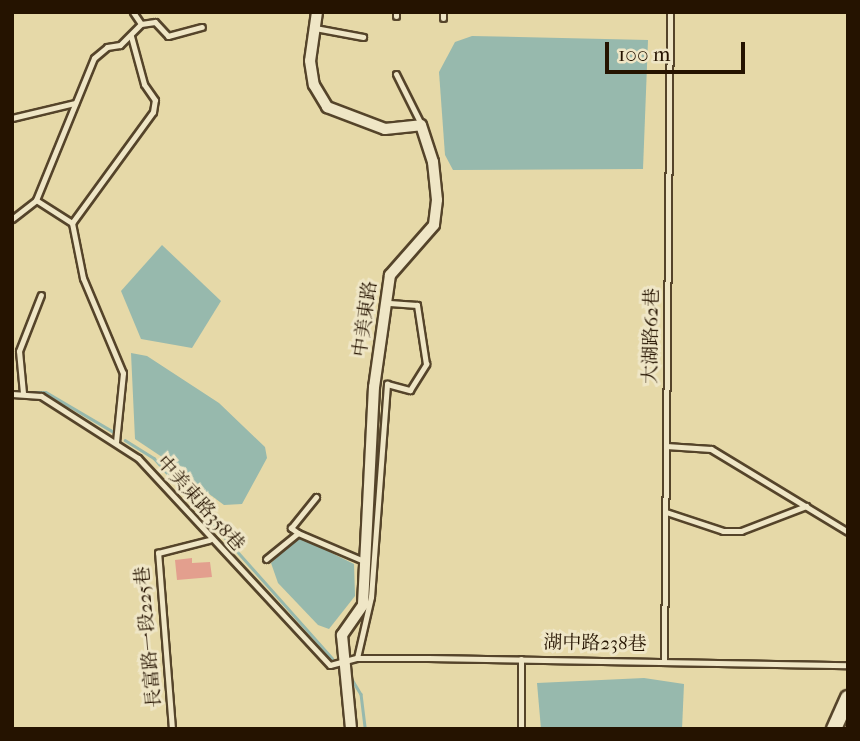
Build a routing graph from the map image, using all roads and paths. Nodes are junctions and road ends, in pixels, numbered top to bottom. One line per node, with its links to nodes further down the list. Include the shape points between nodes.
1 (133, 12): 4 (lane)
2 (317, 12): 6 (street)
3 (670, 12): 21 (lane, 大湖路62巷)
4 (141, 24): 5 (lane, via 155,22 168,36); 7 (lane)
5 (202, 27)
6 (315, 28): 8 (lane); 12 (street, via 310,61 314,85 327,107 384,128)
7 (131, 36): 10 (lane, via 94,58); 15 (lane, via 144,83 155,100 153,112)
8 (363, 37)
9 (396, 74): 12 (lane)
10 (75, 103): 11 (lane); 13 (lane)
11 (12, 118)
12 (421, 125): 17 (street, 中美東路, via 433,162 434,225 390,275)
13 (36, 200): 14 (lane); 15 (lane)
14 (12, 219)
15 (72, 223): 20 (lane, via 83,278 123,373)
16 (41, 295): 18 (lane, via 19,351)
17 (386, 303): 29 (street, 中美東路, via 374,387); 30 (lane, via 417,305 426,364 410,390 387,384 371,597)
18 (23, 393): 19 (lane, 中美東路358巷); 20 (lane, 中美東路358巷, via 41,396)
19 (12, 394)
20 (116, 442): 27 (lane, 中美東路358巷, via 138,458)
21 (666, 446): 23 (lane, via 711,449); 24 (lane, 大湖路62巷)
22 (316, 497): 26 (lane, via 291,528)
23 (806, 506): 24 (lane, via 741,531 723,531); 25 (lane)
24 (666, 512): 32 (lane, 大湖路62巷)
25 (848, 532)
26 (298, 533): 28 (lane); 29 (lane)
27 (209, 540): 33 (lane, 中美東路358巷, via 330,665); 36 (lane, 長富路一段225巷, via 158,553)
28 (266, 559)
29 (366, 562): 33 (street, 中美東路, via 363,605 342,635)
30 (357, 658): 31 (lane, 湖中路238巷); 33 (lane, 湖中路238巷)
31 (521, 659): 32 (lane, 湖中路238巷); 38 (lane)
32 (664, 661): 34 (lane, 湖中路238巷)
33 (343, 665): 37 (street, 中美東路)
34 (848, 665)
35 (848, 698): 39 (street)
36 (172, 729)
37 (351, 729)
38 (521, 729)
39 (834, 729)

